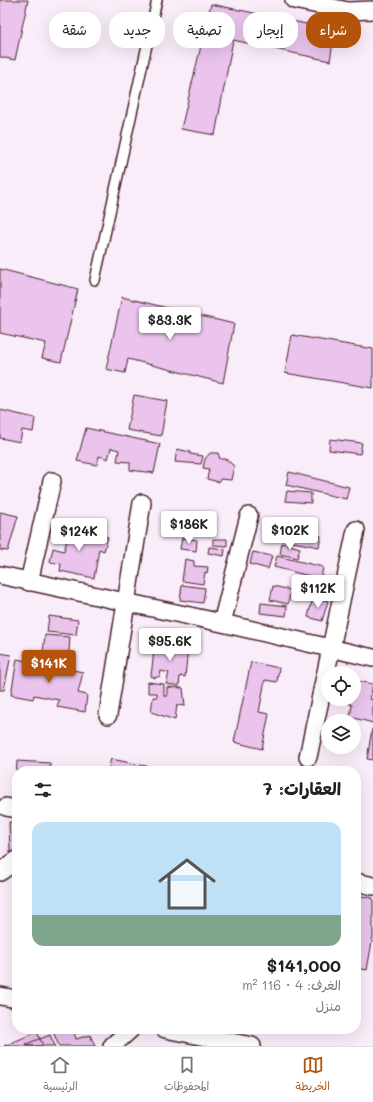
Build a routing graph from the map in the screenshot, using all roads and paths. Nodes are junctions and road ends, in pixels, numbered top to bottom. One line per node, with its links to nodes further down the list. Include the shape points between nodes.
1 (157, 0): 4 (lane)
2 (294, 0): 3 (street, via 348,11)
3 (373, 10)
4 (95, 280)
5 (52, 481): 10 (street)
6 (142, 503): 11 (street)
7 (249, 516): 12 (street)
8 (356, 530): 13 (street)
9 (0, 575): 10 (street)
10 (29, 582): 11 (street)
11 (126, 603): 12 (street); 15 (street)
12 (222, 623): 13 (street)
13 (331, 648): 14 (street); 16 (street)
14 (373, 658)
15 (108, 714)
16 (308, 757)
17 (12, 864): 18 (street)
18 (0, 872)
19 (361, 883): 20 (street)
20 (373, 886)
21 (0, 996): 22 (street)
22 (12, 998)
23 (125, 1034): 25 (street)
24 (199, 1034): 26 (street)
25 (112, 1046)
26 (252, 1046)

